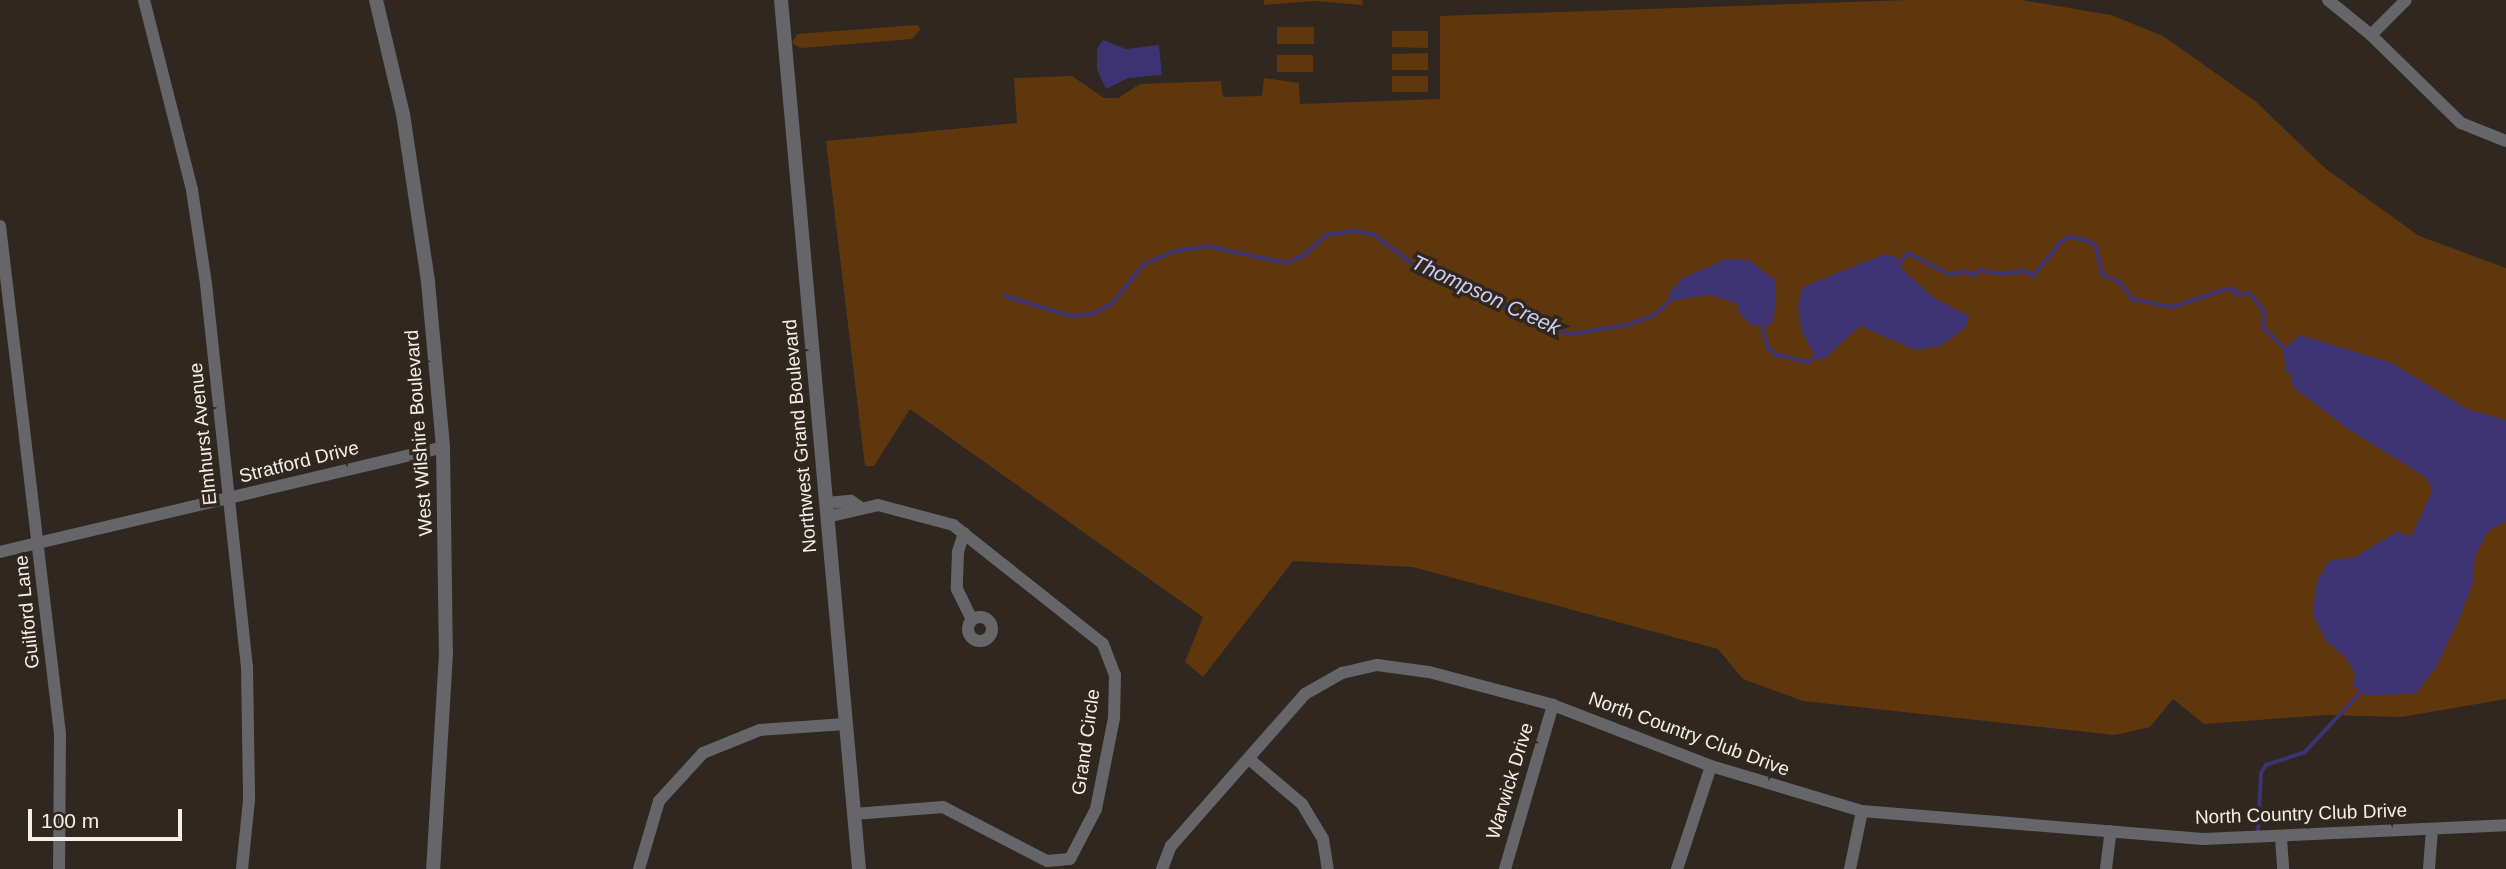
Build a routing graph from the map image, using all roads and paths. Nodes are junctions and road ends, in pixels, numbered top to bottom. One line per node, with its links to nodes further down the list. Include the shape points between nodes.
1 (144, 0): 10 (street, Elmhurst Avenue, via 192,190)
2 (376, 0): 9 (street, West Wilshire Boulevard, via 406,131 428,282)
3 (781, 0): 11 (street, Northwest Grand Boulevard)
4 (2328, 0): 6 (street)
5 (2406, 0): 6 (street)
6 (2371, 35): 7 (street, via 2461,123)
7 (2506, 141)
8 (0, 226): 13 (street, Guilford Lane)
9 (443, 447): 10 (street, Stratford Drive); 28 (street, West Wilshire Boulevard, via 446,653)
10 (229, 499): 13 (street, Stratford Drive); 27 (street, Elmhurst Avenue, via 247,667 250,800)
11 (826, 510): 12 (street, Grand Circle, via 851,514 860,507 924,514); 17 (street, Northwest Grand Boulevard)
12 (964, 533): 15 (street, via 957,552 957,589); 21 (street, Grand Circle, via 1069,615 1108,654 1115,675 1114,718 1096,809 1070,859 1060,861 1047,861 943,807)
13 (38, 546): 14 (street, Stratford Drive); 26 (street, Guilford Lane, via 60,734)
14 (0, 552)
15 (972, 620)
16 (1553, 705): 18 (street, North Country Club Drive, via 1429,672 1377,665 1342,673 1305,694); 19 (street, North Country Club Drive); 33 (street, Warwick Drive)
17 (845, 723): 21 (street, Northwest Grand Boulevard); 29 (street, via 760,730 703,753 659,801)
18 (1249, 759): 31 (street, North Country Club Drive, via 1171,846); 32 (street, via 1302,804 1323,839)
19 (1711, 765): 20 (street, North Country Club Drive); 34 (street)
20 (1862, 811): 24 (street, North Country Club Drive); 35 (street)
21 (854, 814): 30 (street, Northwest Grand Boulevard)
22 (2506, 825): 23 (street, North Country Club Drive)
23 (2432, 829): 25 (street, North Country Club Drive); 38 (street)
24 (2111, 831): 25 (street, North Country Club Drive, via 2203,839); 36 (street)
25 (2281, 838): 37 (street)
26 (59, 869)
27 (242, 869)
28 (433, 869)
29 (639, 869)
30 (859, 869)
31 (1162, 869)
32 (1328, 869)
33 (1505, 869)
34 (1677, 869)
35 (1850, 869)
36 (2106, 869)
37 (2283, 869)
38 (2429, 869)

